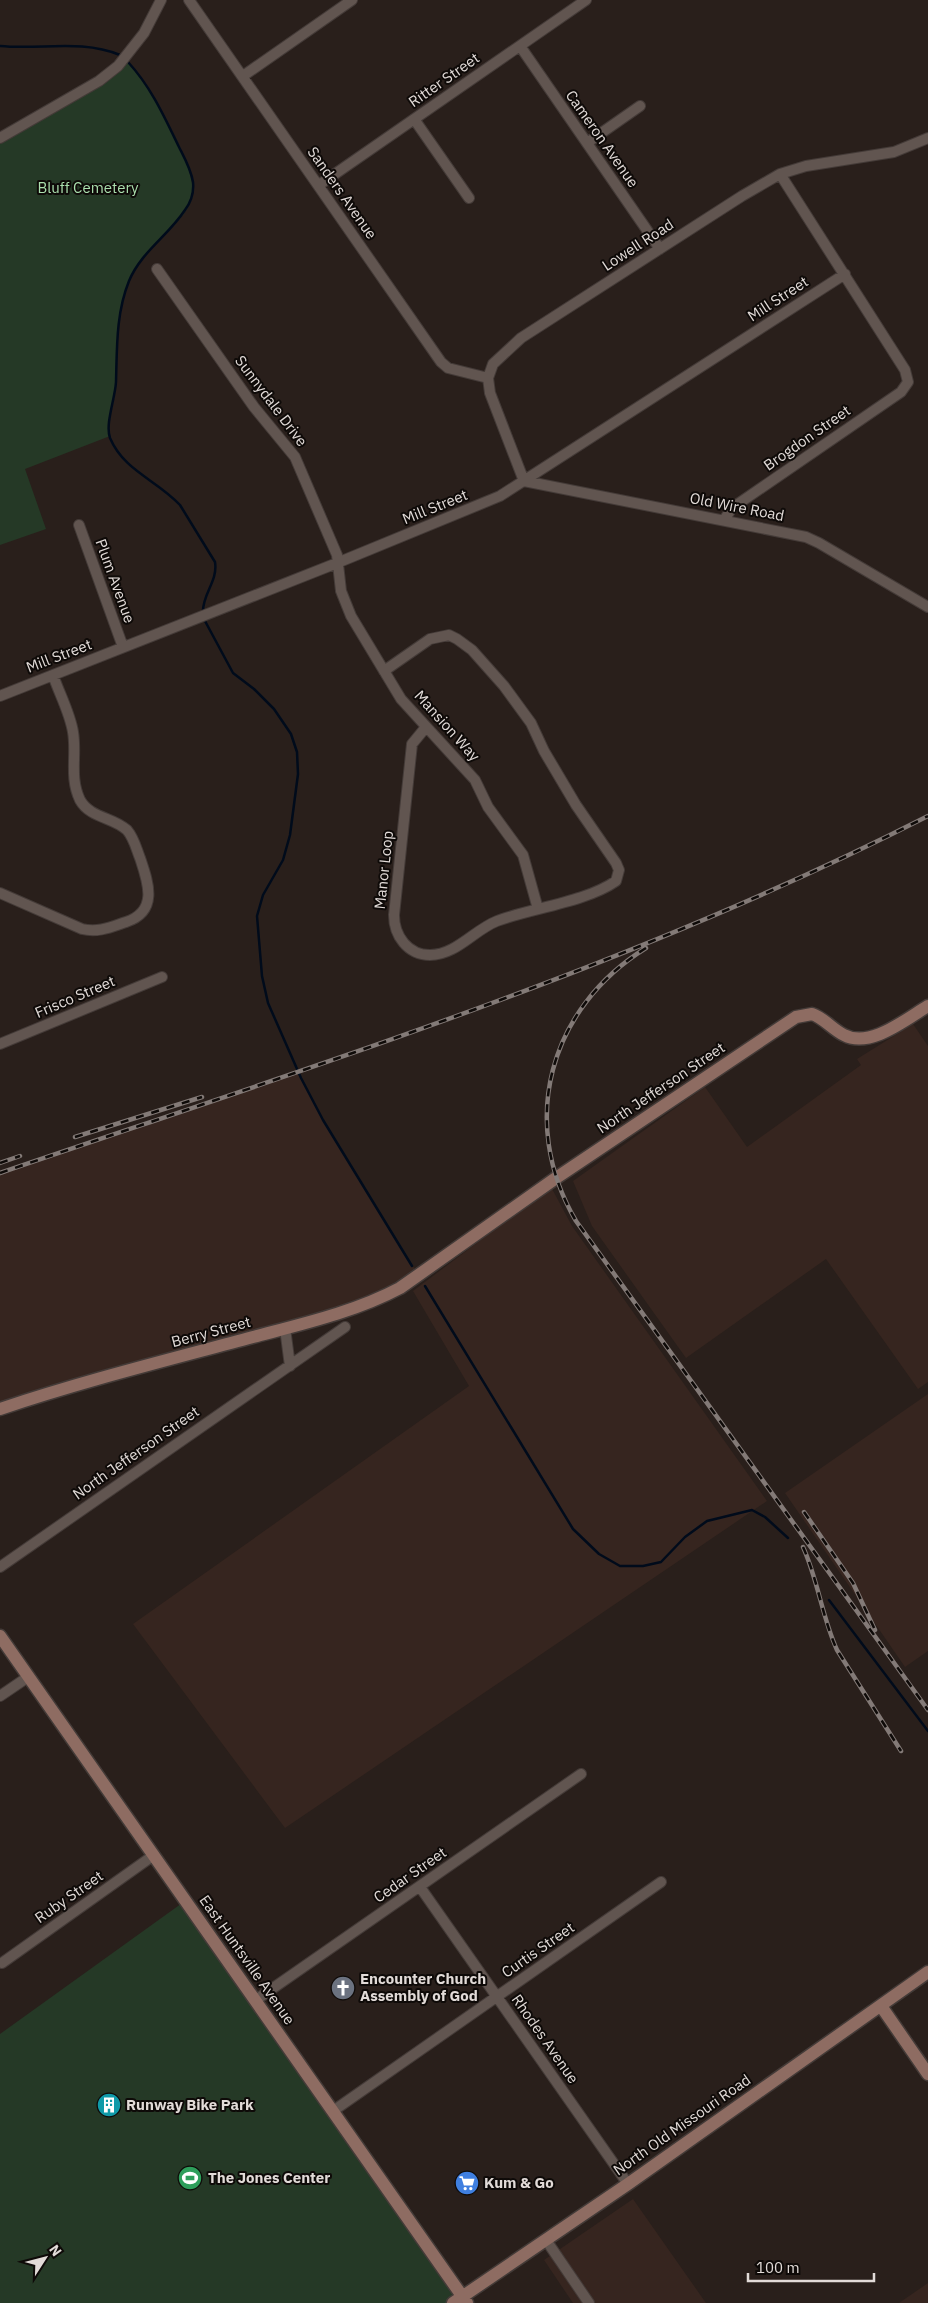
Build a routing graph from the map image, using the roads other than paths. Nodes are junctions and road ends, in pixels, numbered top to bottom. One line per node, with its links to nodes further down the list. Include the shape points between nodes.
1 (161, 0): 9 (street, via 144,32 118,66 99,81)
2 (189, 0): 6 (street, Sanders Avenue)
3 (352, 0): 6 (street)
4 (586, 0): 5 (street, Ritter Street)
5 (520, 46): 8 (street, Ritter Street); 11 (street, Cameron Avenue)
6 (243, 76): 13 (street, Sanders Avenue)
7 (640, 106): 11 (street)
8 (414, 120): 13 (street, Ritter Street); 14 (street)
9 (0, 138)
10 (928, 138): 12 (street, Lowell Road, via 894,152 806,166)
11 (587, 143): 15 (street, Cameron Avenue)
12 (780, 174): 15 (street, Lowell Road); 17 (street)
13 (319, 185): 18 (street, Sanders Avenue, via 440,362 448,368)
14 (469, 198)
15 (660, 249): 18 (street, Lowell Road, via 521,338 493,364)
16 (157, 268): 22 (street, Sunnydale Drive, via 254,407 295,457 337,555)
17 (844, 274): 19 (street, Mill Street); 20 (street, Brogdon Street, via 905,370 908,382 901,392 732,508)
18 (488, 378): 19 (street, via 490,394)
19 (524, 481): 20 (street, Old Wire Road); 22 (street, Mill Street, via 500,496)
20 (724, 520): 23 (street, Old Wire Road, via 819,542)
21 (79, 525): 24 (street, Plum Avenue)
22 (337, 563): 24 (street, Mill Street); 25 (street, Mansion Way, via 345,605)
23 (928, 607)
24 (123, 647): 26 (street, Mill Street)
25 (384, 671): 28 (street, Mansion Way, via 401,699); 30 (street, Manor Loop, via 430,640 449,635 472,650 504,686 531,724 576,805 616,863 618,877 593,892)
26 (52, 675): 27 (street, Mill Street); 29 (street, via 73,729 73,774 80,799 93,813 128,832 150,892 138,916 95,932)
27 (0, 696)
28 (426, 727): 30 (street, Mansion Way, via 475,780 488,808 516,844 527,866); 30 (street, Manor Loop, via 412,744 394,915 397,934 410,949 438,955 447,953 495,922)
29 (0, 893)
30 (538, 908)
31 (162, 977): 33 (street, Frisco Street)
32 (928, 1006): 34 (main road, North Jefferson Street, via 862,1040 844,1035 812,1014 796,1017 556,1178)
33 (0, 1044)
34 (424, 1272): 36 (main road, Berry Street, via 378,1300)
35 (345, 1327): 37 (street, North Jefferson Street)
36 (285, 1328): 37 (street); 38 (main road, Berry Street)
37 (290, 1366): 39 (street, North Jefferson Street)
38 (0, 1409)
39 (0, 1567)
40 (0, 1636): 41 (main road, East Huntsville Avenue)
41 (28, 1677): 42 (street); 44 (main road, East Huntsville Avenue)
42 (0, 1696)
43 (581, 1774): 46 (street, Cedar Street)
44 (154, 1855): 47 (street, Ruby Street); 50 (main road, East Huntsville Avenue)
45 (661, 1882): 49 (street, Curtis Street)
46 (420, 1887): 49 (street, Rhodes Avenue); 50 (street, Cedar Street)
47 (2, 1963)
48 (928, 1972): 51 (main road, North Old Missouri Road)
49 (498, 1997): 53 (street, Curtis Street); 54 (street, Rhodes Avenue)
50 (256, 2000): 53 (main road, East Huntsville Avenue)
51 (881, 2006): 52 (main road); 54 (main road, North Old Missouri Road)
52 (928, 2074)
53 (333, 2111): 56 (main road, East Huntsville Avenue)
54 (628, 2184): 55 (main road, North Old Missouri Road)
55 (546, 2240): 56 (main road, North Old Missouri Road); 57 (street)
56 (461, 2301)
57 (590, 2303)

